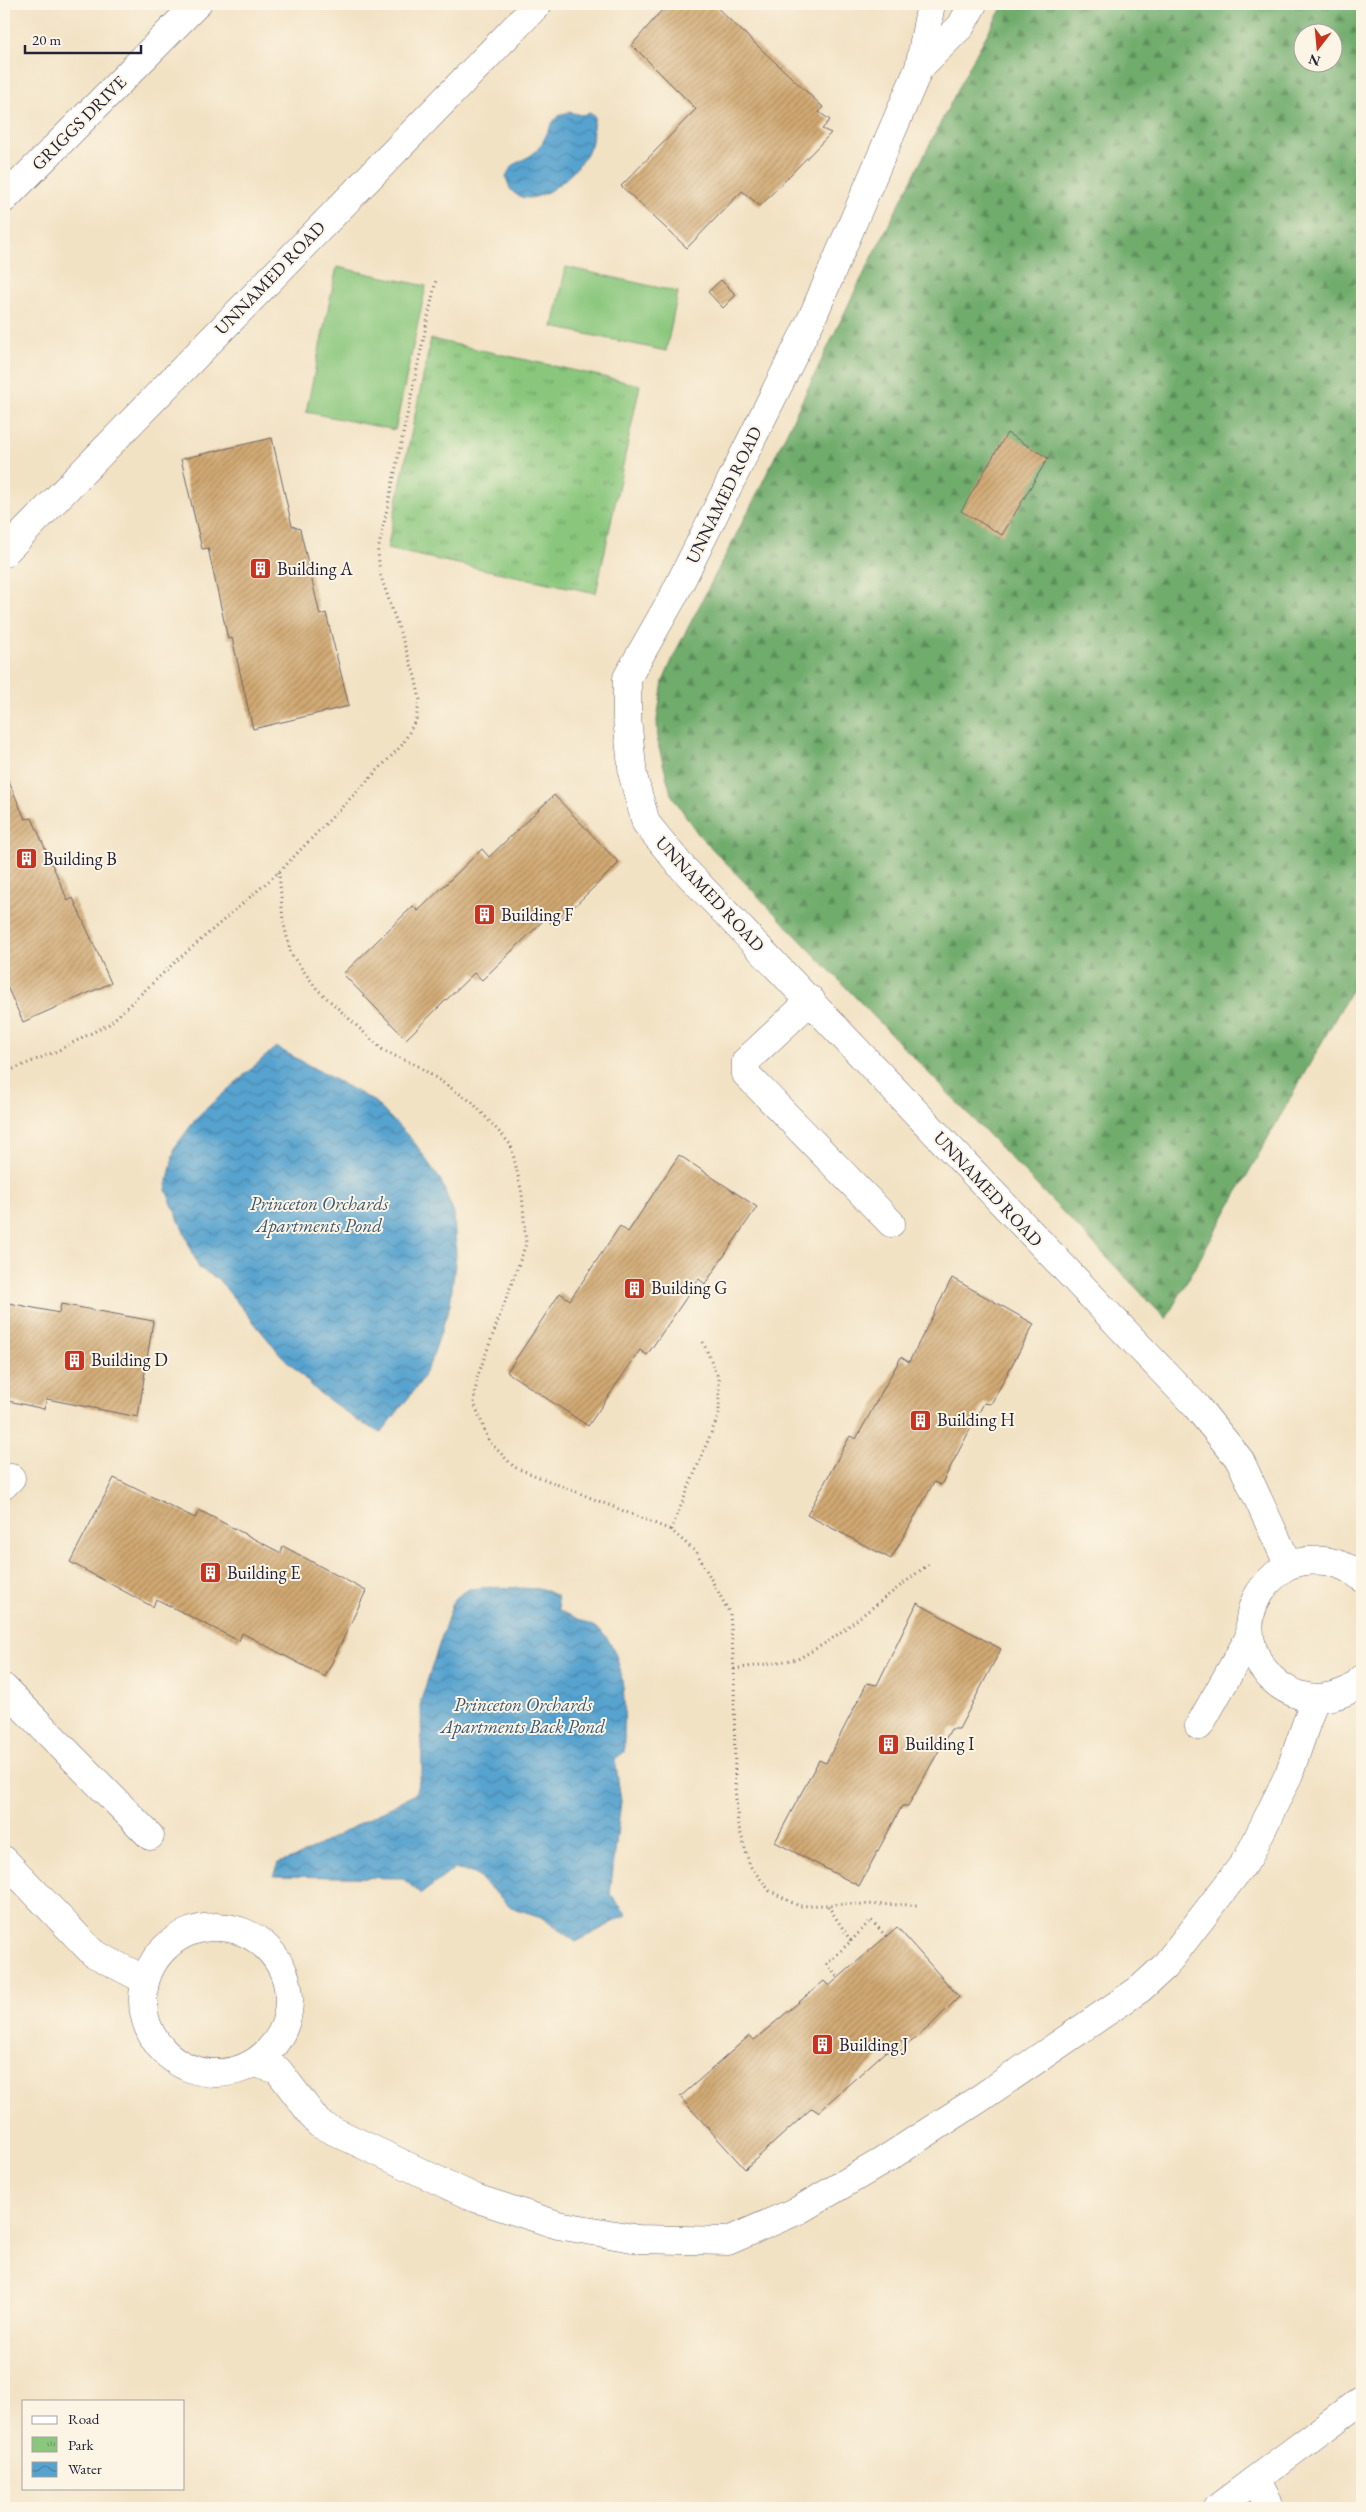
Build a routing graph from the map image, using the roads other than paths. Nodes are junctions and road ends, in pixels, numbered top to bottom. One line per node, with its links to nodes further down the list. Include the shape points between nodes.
1 (196, 4): 6 (street, GRIGGS DRIVE)
2 (538, 4): 7 (street, UNNAMED ROAD)
3 (931, 4): 5 (street, UNNAMED ROAD)
4 (973, 4): 5 (street, UNNAMED ROAD, via 961,26)
5 (919, 68): 8 (street, UNNAMED ROAD, via 812,318 674,594 628,678 627,718 633,776 646,823 686,872)
6 (4, 199)
7 (4, 554)
8 (811, 1000): 9 (street, via 746,1061 746,1074); 10 (street, UNNAMED ROAD, via 1196,1406 1240,1460)
9 (891, 1223)
10 (1288, 1564): 11 (street, via 1315,1560 1336,1562); 12 (street, via 1260,1590 1251,1609)
11 (1362, 1578)
12 (1249, 1638): 15 (street, via 1259,1666 1279,1686); 16 (street)
13 (1362, 1679): 15 (street, via 1348,1691)
14 (4, 1688): 17 (street)
15 (1315, 1698): 20 (street, via 1289,1774 1248,1858 1164,1966 1146,1983 980,2099 883,2161 799,2210 728,2241 638,2239 558,2225 475,2198 319,2124 278,2070)
16 (1199, 1726)
17 (150, 1836)
18 (4, 1860): 19 (street, via 93,1953)
19 (146, 1980): 20 (street, via 143,2005 149,2029 162,2050 182,2065 206,2073 231,2072); 20 (street, via 156,1959 172,1942 193,1931 216,1927 240,1931 260,1943 277,1960 286,1981 290,2004 284,2027 276,2041)
20 (255, 2063)
21 (1362, 2400): 22 (street)
22 (1255, 2480): 23 (street); 24 (street)
23 (1217, 2508)
24 (1270, 2508)

